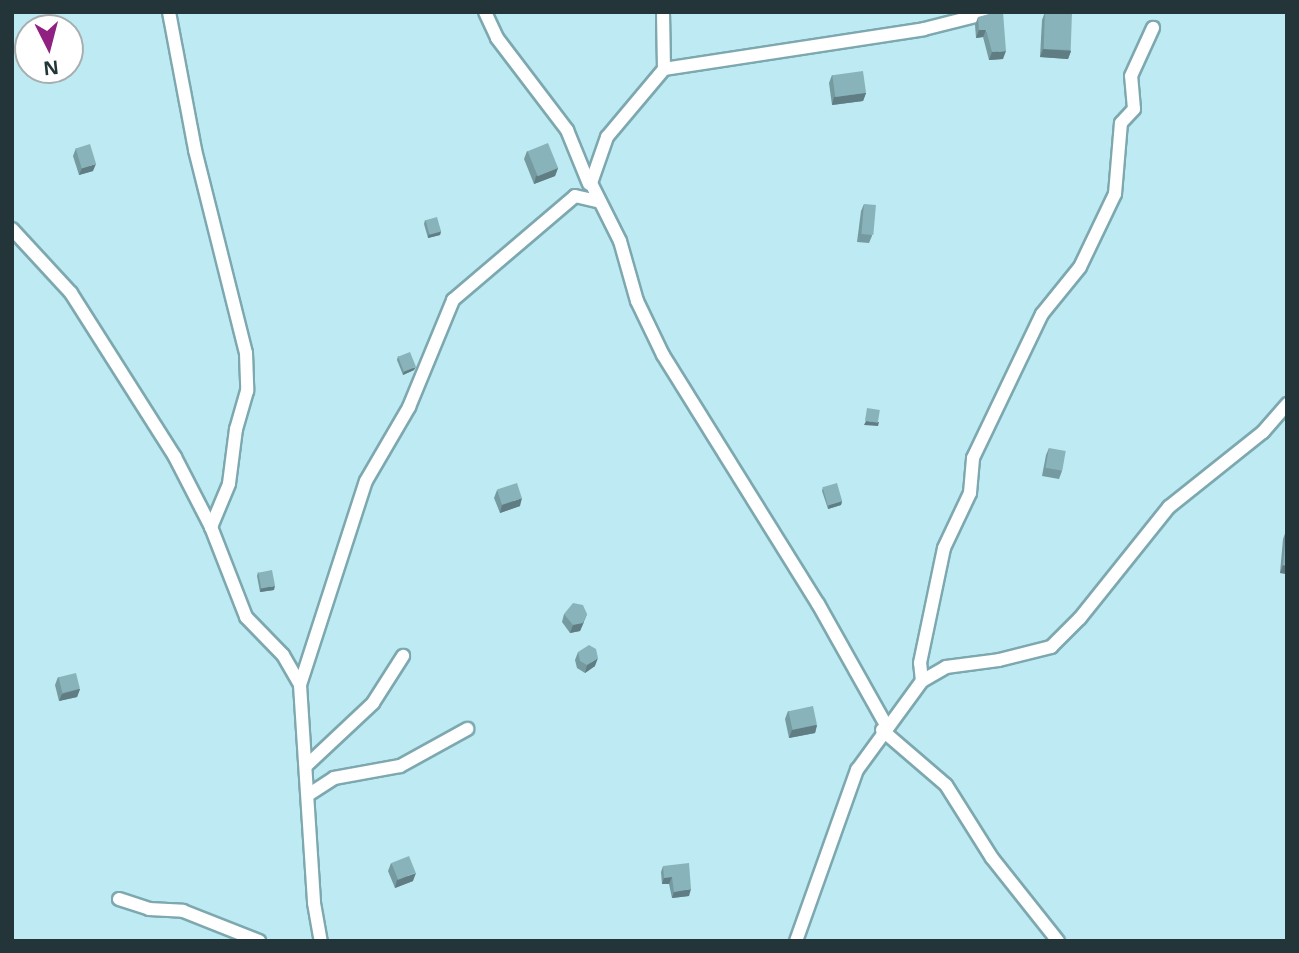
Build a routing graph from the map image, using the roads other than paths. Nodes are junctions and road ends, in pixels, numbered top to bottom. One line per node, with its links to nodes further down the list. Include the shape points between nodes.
1 (169, 12): 12 (street, via 248,373 229,484)
2 (485, 12): 7 (street, via 498,37 567,130)
3 (663, 12): 6 (street)
4 (991, 12): 6 (street, via 924,29)
5 (1153, 28): 14 (street, via 1131,76 1135,109 1121,122 1115,194 1080,267 1042,314 973,458 970,493 944,548 920,663)
6 (664, 69): 7 (street, via 607,137)
7 (590, 183): 8 (street); 9 (street)
8 (575, 196): 9 (street); 15 (street, via 458,293 447,310 409,407 366,481)
9 (597, 201): 16 (street, via 620,241 637,300 663,355 818,604)
10 (12, 229): 12 (street, via 71,293 169,448)
11 (1287, 404): 14 (street, via 1263,432 1169,507 1075,624 1051,647 946,667)
12 (211, 527): 15 (street, via 246,617 283,655)
13 (404, 656): 18 (street, via 373,703)
14 (922, 681): 16 (street)
15 (300, 685): 18 (street)
16 (884, 727): 23 (street, via 856,770); 24 (street, via 946,785 992,858)
17 (467, 729): 19 (street, via 400,766 334,778)
18 (306, 766): 19 (street)
19 (308, 794): 22 (street, via 313,903)
20 (119, 899): 21 (street, via 149,909 183,911)
21 (259, 941)
22 (321, 941)
23 (796, 941)
24 (1058, 941)

